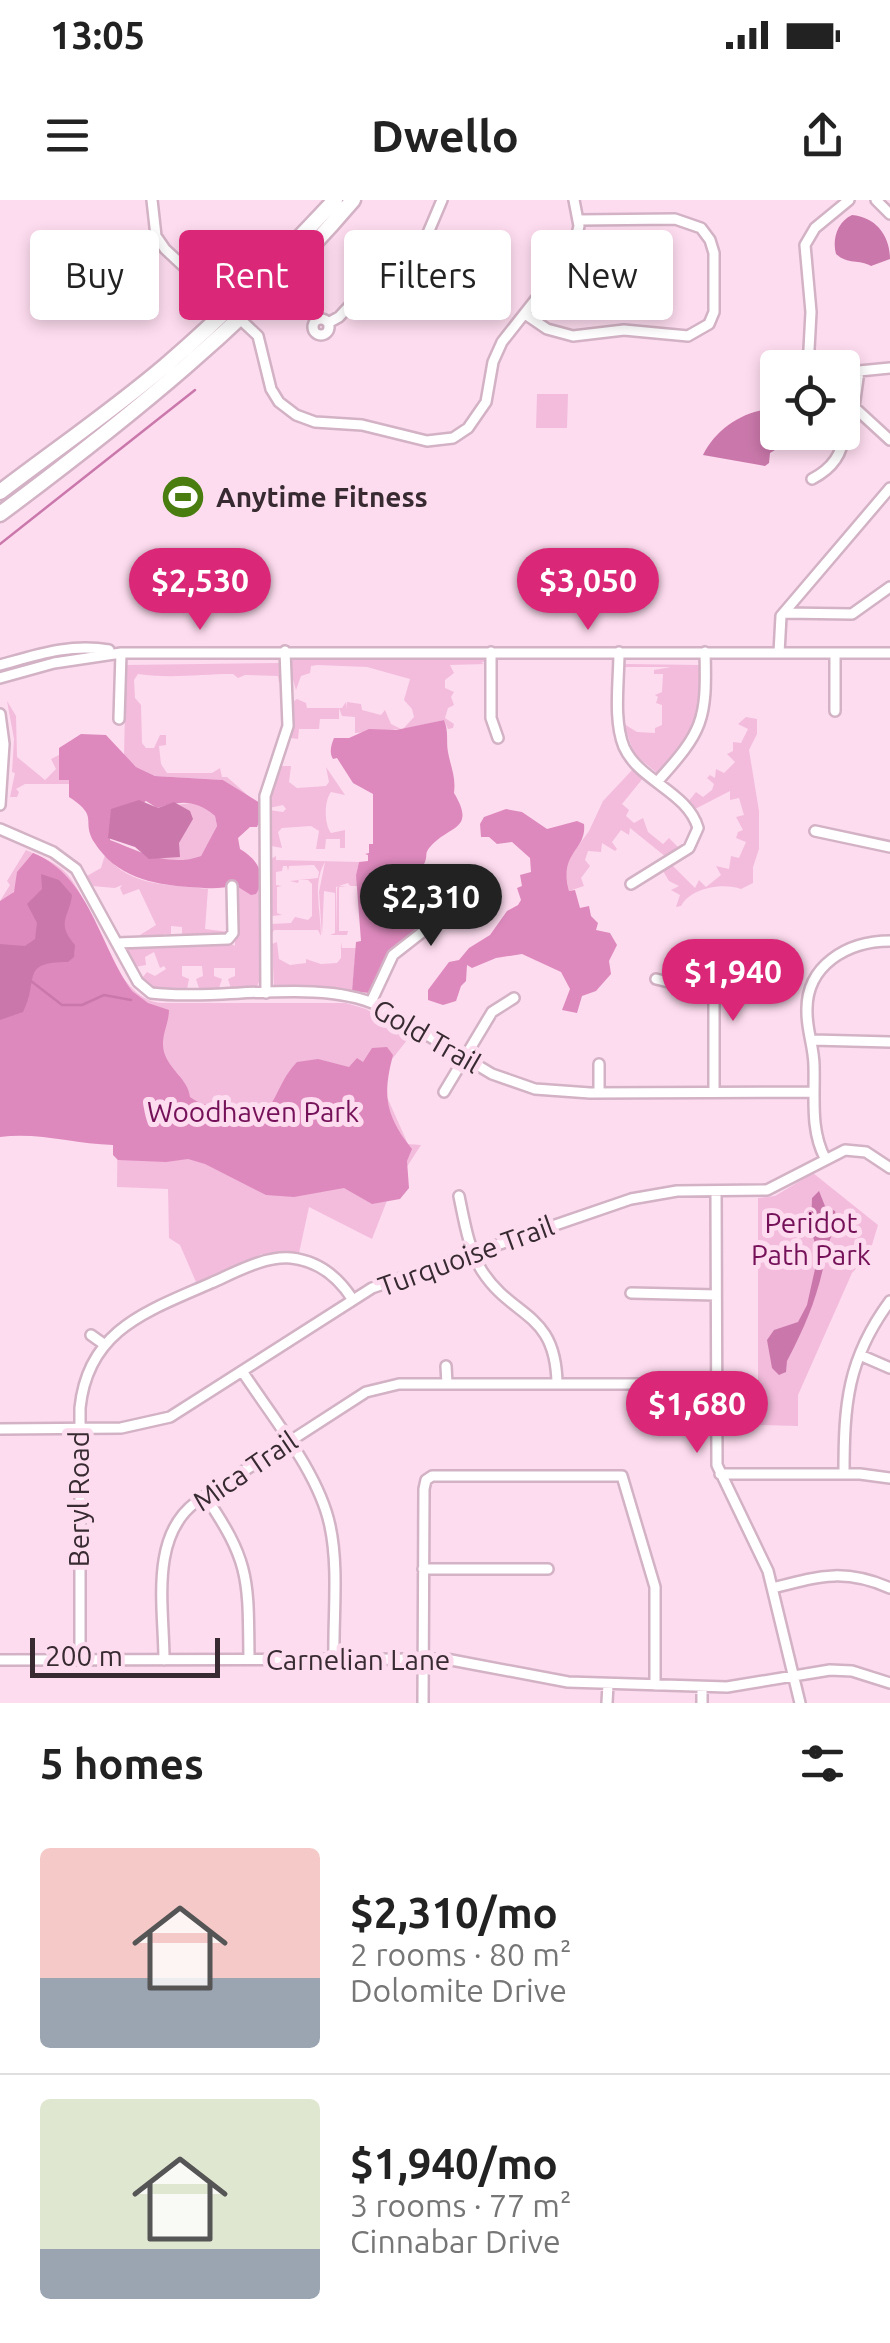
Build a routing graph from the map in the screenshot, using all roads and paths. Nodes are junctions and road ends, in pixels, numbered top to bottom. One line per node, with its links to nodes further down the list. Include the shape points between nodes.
1 (152, 200): 12 (street, via 161,243)
2 (335, 200): 10 (highway)
3 (353, 200): 11 (highway)
4 (442, 200): 17 (street, via 413,258)
5 (574, 200): 9 (street)
6 (848, 200): 18 (street, via 815,228 806,245)
7 (876, 200): 8 (street)
8 (890, 214)
9 (579, 220): 13 (street, via 570,256); 13 (street, via 683,220 701,228 714,253 709,324 688,336 632,330 573,336)
10 (308, 230)
11 (324, 233)
12 (179, 260)
13 (525, 314): 16 (street, via 498,349 489,395 472,423 456,437 433,442 292,413 273,393 262,343)
14 (225, 320): 24 (highway)
15 (227, 320): 25 (highway, via 120,422)
16 (242, 320)
17 (328, 323)
18 (809, 350)
19 (890, 368): 20 (street, via 859,371 854,407)
20 (890, 440)
21 (841, 450): 22 (street)
22 (812, 479)
23 (890, 488): 27 (street)
24 (0, 492)
25 (0, 514)
26 (890, 587): 27 (street, via 852,614)
27 (784, 614): 33 (street)
28 (285, 652): 29 (street); 32 (street); 57 (street, via 288,726 265,796)
29 (491, 652): 30 (street); 41 (street, via 491,718)
30 (619, 652): 31 (street); 42 (street, via 622,738)
31 (706, 652): 33 (street); 42 (street, via 702,722)
32 (121, 653): 36 (street, via 77,648); 37 (street); 40 (street)
33 (778, 653): 34 (street)
34 (835, 653): 35 (street); 38 (street)
35 (890, 653)
36 (0, 665)
37 (0, 678)
38 (835, 711)
39 (0, 714): 43 (street)
40 (118, 719)
41 (498, 738)
42 (657, 782): 49 (street, via 692,813 697,835 689,848)
43 (0, 805)
44 (0, 830): 48 (street, Gold Trail)
45 (815, 831): 47 (street)
46 (59, 841): 48 (street)
47 (890, 847)
48 (53, 852): 53 (street, Gold Trail, via 79,873)
49 (631, 884)
50 (232, 886): 53 (street, via 228,939)
51 (468, 888): 59 (street, via 457,905 393,954)
52 (890, 941): 60 (street, via 853,946 821,969 808,1000)
53 (117, 942): 57 (street, Gold Trail, via 140,985 152,992)
54 (723, 947): 56 (street, via 714,962)
55 (656, 979): 56 (street)
56 (713, 988): 66 (street)
57 (266, 994): 59 (street, Gold Trail, via 343,994)
58 (514, 998): 62 (street, via 492,1012)
59 (371, 1002): 62 (street, Gold Trail)
60 (812, 1040): 61 (street); 67 (street)
61 (890, 1042)
62 (465, 1058): 64 (street); 65 (street, Gold Trail, via 524,1086)
63 (598, 1064): 65 (street)
64 (444, 1092)
65 (599, 1092): 66 (street, Gold Trail)
66 (714, 1092): 67 (street, Gold Trail)
67 (814, 1092): 68 (street, via 815,1135)
68 (825, 1158): 69 (street, Turquoise Trail, via 856,1150); 70 (street, Turquoise Trail, via 771,1189)
69 (890, 1168)
70 (716, 1190): 72 (street, Turquoise Trail, via 631,1198); 74 (street)
71 (459, 1196): 72 (street)
72 (474, 1252): 75 (street, Turquoise Trail); 84 (street, via 485,1276 543,1329)
73 (631, 1292): 74 (street)
74 (716, 1296): 85 (street)
75 (353, 1300): 78 (street, Beryl Road, via 315,1264 268,1260 147,1311); 82 (street, Turquoise Trail)
76 (890, 1301): 79 (street)
77 (91, 1335): 78 (street)
78 (105, 1345): 87 (street, Beryl Road, via 85,1380)
79 (860, 1355): 81 (street); 90 (street, via 845,1403)
80 (446, 1366): 83 (street)
81 (890, 1368)
82 (242, 1371): 87 (street, Turquoise Trail, via 162,1420); 88 (street)
83 (446, 1384): 84 (street, Mica Trail); 88 (street, Mica Trail, via 376,1388)
84 (557, 1384): 85 (street, Mica Trail)
85 (716, 1384): 89 (street)
86 (0, 1429): 87 (street, Turquoise Trail)
87 (79, 1429): 101 (street, Beryl Road)
88 (288, 1442): 92 (street, Mica Trail); 99 (street, via 320,1494 331,1529)
89 (720, 1474): 90 (street); 95 (street)
90 (844, 1474): 91 (street)
91 (890, 1478)
92 (206, 1496): 98 (street, via 244,1564); 102 (street, Mica Trail, via 182,1514 167,1544)
93 (548, 1568): 94 (street)
94 (423, 1569): 97 (street); 106 (street, via 427,1478 622,1476 655,1587)
95 (773, 1588): 96 (street, via 842,1574); 103 (street)
96 (890, 1588)
97 (423, 1658): 99 (street, Carnelian Lane); 105 (street, Carnelian Lane); 108 (street)
98 (249, 1659): 99 (street, Carnelian Lane); 102 (street, Carnelian Lane)
99 (334, 1659)
100 (0, 1660): 101 (street, Carnelian Lane)
101 (80, 1660): 102 (street, Carnelian Lane)
102 (164, 1660)
103 (794, 1675): 104 (street, Carnelian Lane, via 844,1670); 107 (street, Carnelian Lane); 111 (street)
104 (890, 1683)
105 (608, 1684): 106 (street, Carnelian Lane); 109 (street)
106 (654, 1685): 107 (street, Carnelian Lane)
107 (702, 1687): 110 (street)
108 (423, 1703)
109 (607, 1703)
110 (702, 1703)
111 (800, 1703)

